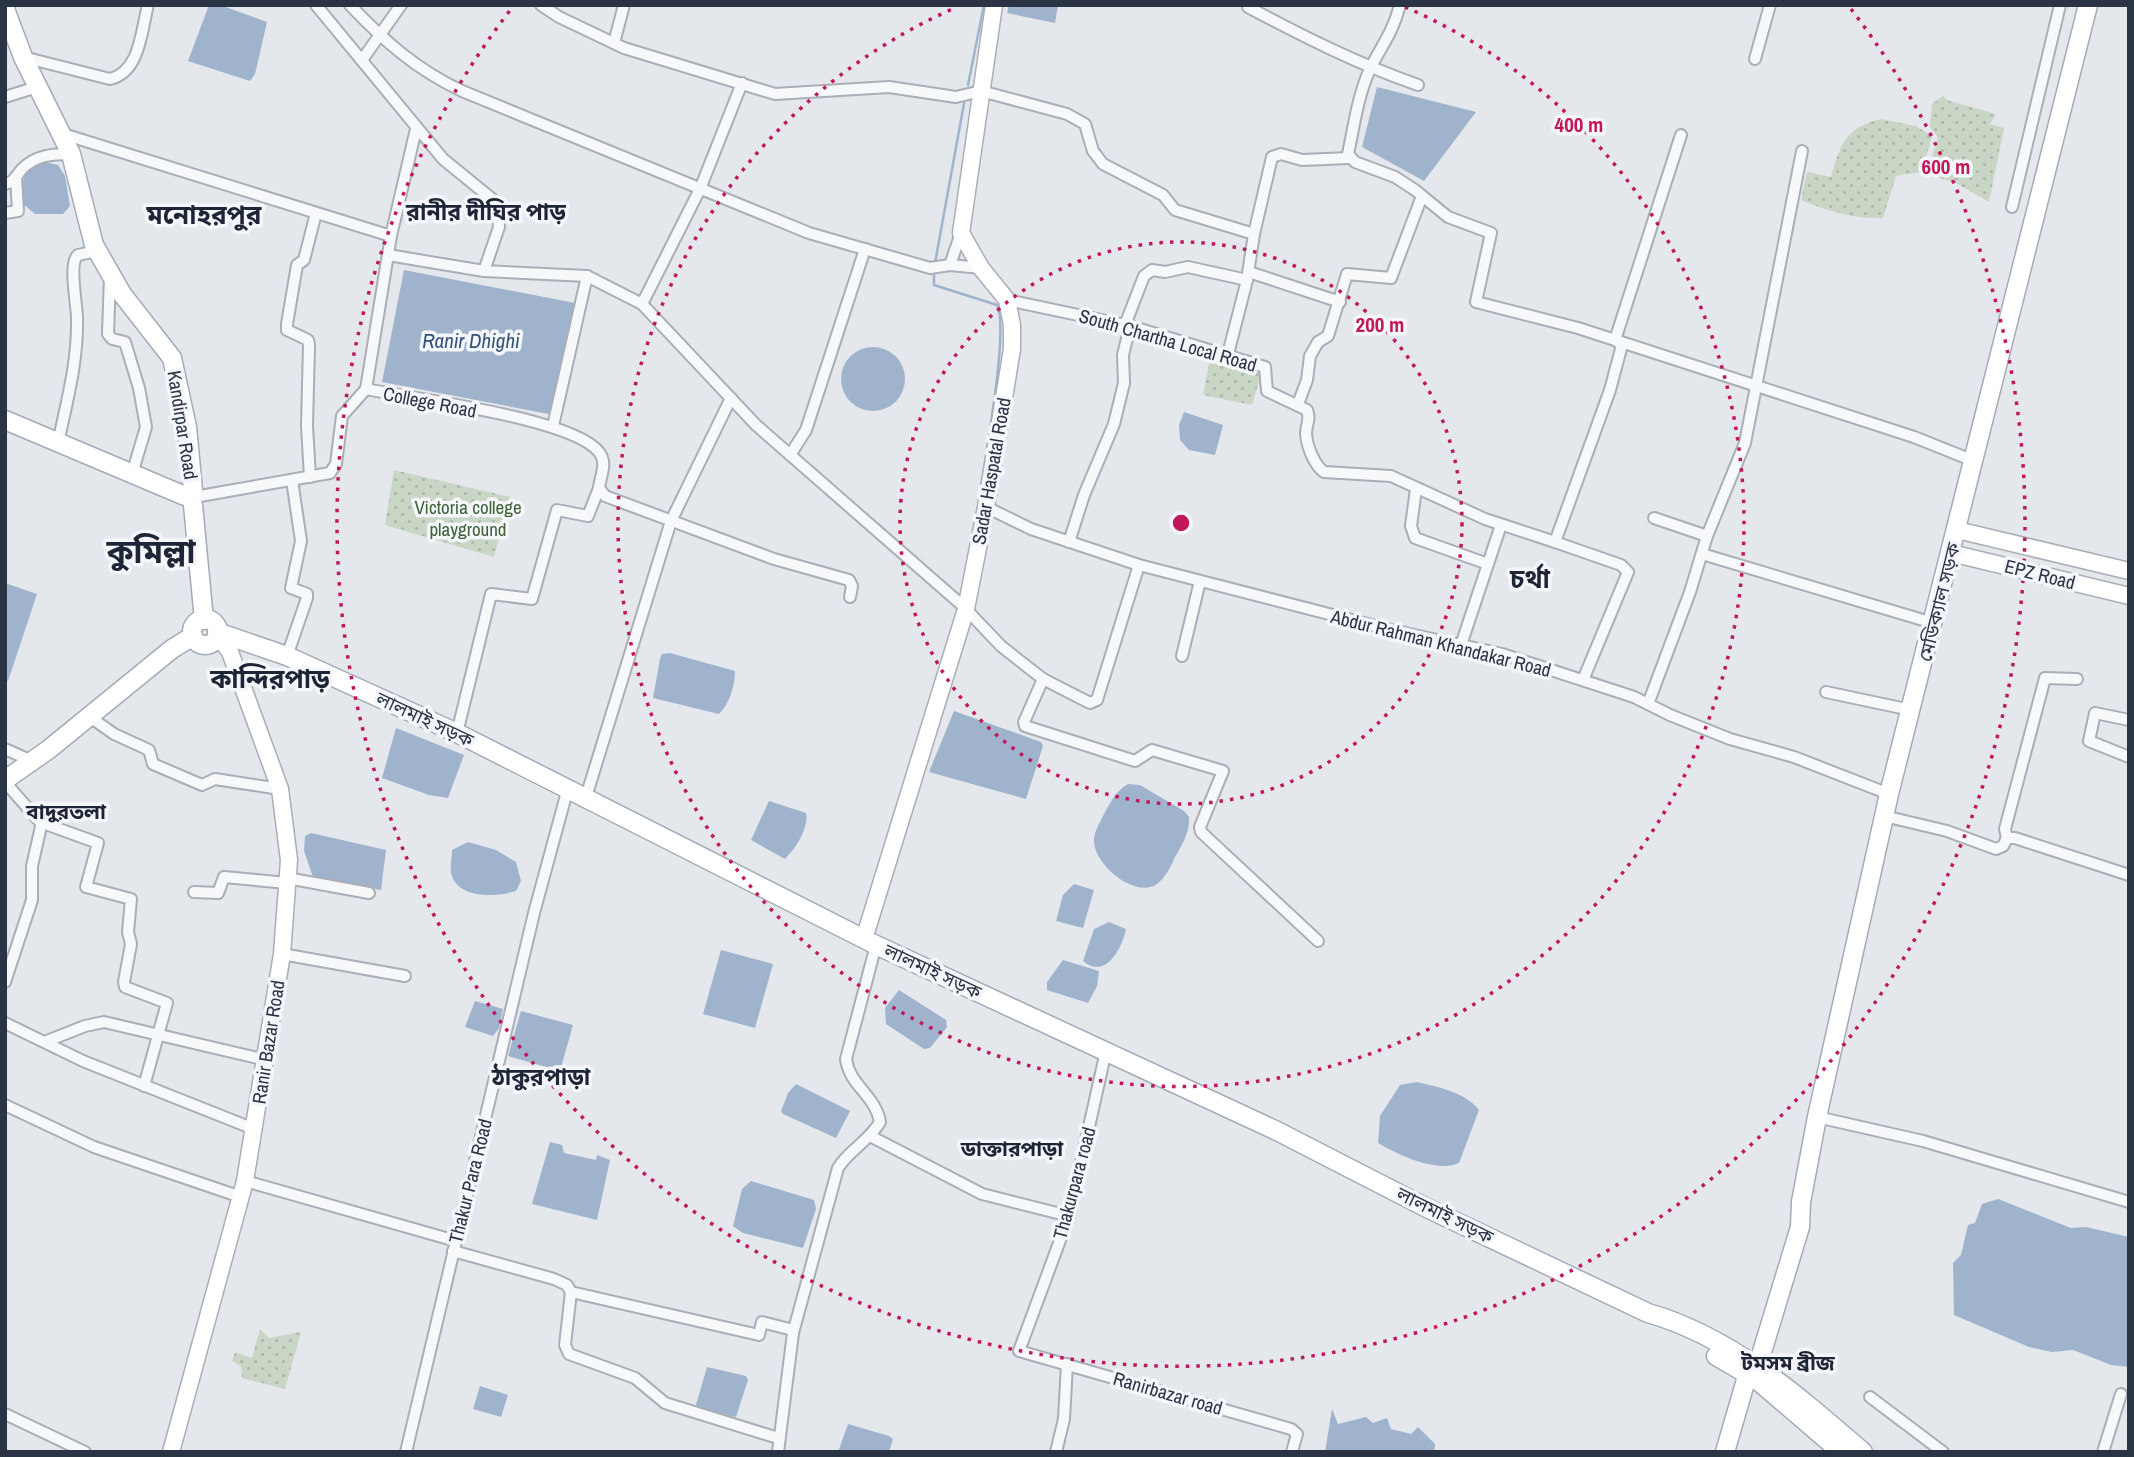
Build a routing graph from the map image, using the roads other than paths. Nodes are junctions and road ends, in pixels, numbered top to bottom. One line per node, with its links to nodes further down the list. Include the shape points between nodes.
1 (148, 5): 16 (street, via 131,68 118,77 110,79)
2 (316, 5): 18 (street)
3 (350, 5): 14 (street)
4 (401, 5): 14 (street)
5 (541, 5): 15 (street)
6 (624, 5): 15 (street)
7 (994, 5): 23 (main road)
8 (1401, 5): 19 (street, via 1389,41)
9 (1770, 5): 17 (street)
10 (2060, 5): 35 (street)
11 (2088, 5): 64 (main road, মেডিক্যাল সড়ক)
12 (1247, 6): 19 (street)
13 (5, 9): 16 (main road, Kandirpar Road)
14 (381, 38): 18 (street); 33 (street, via 426,74)
15 (614, 43): 20 (street)
16 (23, 57): 22 (main road, Kandirpar Road)
17 (1755, 59)
18 (362, 60): 25 (street)
19 (1370, 69): 21 (street); 30 (street)
20 (742, 83): 23 (street, via 775,94 889,87 956,97); 33 (street)
21 (1418, 85)
22 (37, 87): 24 (street); 26 (main road, Kandirpar Road)
23 (981, 91): 38 (main road); 39 (street, via 1067,114 1084,124 1103,164 1163,195 1175,210)
24 (5, 97)
25 (416, 129): 40 (street); 46 (street, via 443,159 497,203 499,227)
26 (63, 134): 29 (main road, Kandirpar Road); 37 (street)
27 (1681, 135): 54 (street)
28 (1802, 151): 56 (street)
29 (71, 154): 31 (street, via 50,153 32,161); 42 (main road, Kandirpar Road)
30 (1349, 158): 34 (street, via 1395,177); 39 (street, via 1301,160 1281,154 1272,158)
31 (16, 177): 32 (street); 36 (street, via 18,211)
32 (5, 184)
33 (700, 189): 41 (street, via 809,233); 52 (street)
34 (1422, 196): 51 (street, via 1393,276 1347,274); 54 (street, via 1448,217 1491,233 1476,302)
35 (2012, 208)
36 (5, 213)
37 (316, 213): 40 (street); 66 (street, via 304,260 297,265 286,324 287,330 308,340 309,345)
38 (961, 233): 44 (street); 45 (main road)
39 (1254, 234): 49 (street)
40 (391, 236): 43 (street)
41 (865, 249): 44 (street); 63 (street, via 806,430)
42 (97, 251): 47 (main road, Kandirpar Road); 62 (street, via 78,255 73,263 76,362)
43 (388, 255): 46 (street); 57 (street)
44 (940, 267): 45 (street)
45 (981, 268): 50 (main road)
46 (484, 271): 48 (street)
47 (110, 272): 65 (street, via 108,334 125,342 145,412 146,428); 70 (main road, Kandirpar Road, via 172,358 187,427)
48 (587, 276): 52 (street); 61 (street)
49 (1248, 276): 51 (street); 53 (street, via 1188,267 1152,270 1144,276); 55 (street)
50 (1007, 300): 53 (street, South Chartha Local Road); 71 (main road, Sadar Haspatal Road, via 1012,349)
51 (1340, 302): 59 (street, via 1328,336 1310,356)
52 (642, 303): 58 (street)
53 (1127, 325): 55 (street, South Chartha Local Road); 77 (street, via 1124,383 1114,424)
54 (1615, 340): 56 (street); 78 (street, via 1622,345 1610,390)
55 (1228, 354): 59 (street, South Chartha Local Road, via 1265,367 1267,391)
56 (1756, 387): 64 (street); 76 (street, via 1745,443)
57 (366, 389): 61 (street, College Road); 66 (street, College Road, via 342,416 335,469)
58 (731, 398): 63 (street); 73 (street)
59 (1298, 404): 69 (street, via 1309,415 1306,434 1318,468 1335,474 1383,474)
60 (5, 420): 62 (main road)
61 (553, 426): 68 (street, College Road, via 600,453 604,465)
62 (58, 443): 65 (main road)
63 (790, 455): 87 (street)
64 (1974, 461): 75 (main road, মেডিক্যাল সড়ক)
65 (132, 474): 70 (main road)
66 (310, 477): 67 (street, College Road)
67 (292, 480): 70 (street, College Road); 93 (street, via 301,541 291,588 307,598)
68 (599, 488): 73 (street, via 605,496); 103 (street, via 587,516 557,510 531,600 491,594)
69 (1416, 489): 74 (street); 81 (street, via 1411,526 1415,538)
70 (193, 497): 88 (main road, Kandirpar Road)
71 (986, 508): 77 (street, Abdur Rahman Khandakar Road); 87 (main road, Sadar Haspatal Road)
72 (1654, 519): 76 (street)
73 (671, 521): 86 (street, via 774,559 849,580); 111 (street)
74 (1502, 525): 78 (street); 81 (street)
75 (1957, 530): 79 (main road, মেডিক্যাল সড়ক); 83 (main road, EPZ Road)
76 (1707, 536): 80 (street)
77 (1069, 542): 82 (street, Abdur Rahman Khandakar Road)
78 (1555, 542): 97 (street, via 1621,565 1628,572)
79 (1951, 553): 85 (main road, EPZ Road); 89 (main road, মেডিক্যাল সড়ক)
80 (1702, 555): 89 (street); 99 (street)
81 (1488, 564): 92 (street)
82 (1139, 565): 84 (street, Abdur Rahman Khandakar Road); 95 (street, via 1097,700 1090,703)
83 (2129, 570)
84 (1200, 581): 92 (street, Abdur Rahman Khandakar Road); 94 (street)
85 (2129, 596)
86 (850, 597)
87 (961, 605): 95 (street); 119 (main road, Sadar Haspatal Road)
88 (204, 620): 90 (main road, via 214,623); 91 (main road, via 195,624)
89 (1933, 623): 100 (main road, মেডিক্যাল সড়ক)
90 (217, 633): 91 (main road, via 206,645); 93 (main road, লালমাই সড়ক); 109 (main road, Ranir Bazar Road, via 230,652)
91 (193, 636): 101 (main road)
92 (1461, 645): 97 (street, Abdur Rahman Khandakar Road)
93 (287, 656): 103 (main road, লালমাই সড়ক)
94 (1182, 656)
95 (1042, 679): 120 (street, via 1025,726 1135,761 1152,750 1223,771 1201,832)
96 (2077, 679): 114 (street, via 2045,678 2005,829)
97 (1583, 680): 99 (street, Abdur Rahman Khandakar Road)
98 (1826, 692): 100 (street)
99 (1648, 704): 110 (street, Abdur Rahman Khandakar Road, via 1730,740 1794,757)
100 (1911, 710): 110 (main road, মেডিক্যাল সড়ক)
101 (90, 717): 106 (main road); 109 (street, via 149,750 153,764 202,785 215,779)
102 (2129, 720): 105 (street, via 2095,713 2089,741)
103 (457, 733): 108 (main road, লালমাই সড়ক)
104 (5, 750): 106 (street)
105 (2129, 757)
106 (32, 761): 107 (main road)
107 (5, 781): 113 (street)
108 (568, 788): 111 (main road, লালমাই সড়ক); 137 (street, Thakur Para Road)
109 (280, 789): 116 (main road, Ranir Bazar Road, via 289,860)
110 (1889, 794): 112 (main road, মেডিক্যাল সড়ক)
111 (586, 797): 119 (main road, লালমাই সড়ক)
112 (1884, 816): 114 (street, via 1996,849); 131 (main road, মেডিক্যাল সড়ক)
113 (41, 822): 123 (street, via 32,866 32,900); 125 (street, via 97,841 86,887 131,899 125,987 167,1003)
114 (2007, 838): 115 (street)
115 (2129, 875)
116 (287, 881): 117 (street, via 224,877 218,893); 118 (street); 121 (main road, Ranir Bazar Road)
117 (194, 892)
118 (369, 893)
119 (870, 942): 127 (main road, লালমাই সড়ক); 133 (street, via 846,1059 851,1076 878,1110 880,1122)
120 (1318, 942)
121 (282, 954): 122 (street); 128 (main road, Ranir Bazar Road)
122 (405, 976)
123 (5, 982)
124 (5, 1023): 126 (street)
125 (160, 1033): 126 (street, via 104,1022); 128 (street); 129 (street)
126 (47, 1041): 129 (street)
127 (1106, 1051): 136 (street, Thakurpara road); 142 (main road, লালমাই সড়ক, via 1277,1130)
128 (266, 1059): 132 (main road, Ranir Bazar Road)
129 (144, 1086): 132 (street)
130 (5, 1105): 134 (street, via 94,1147)
131 (1817, 1117): 135 (street, via 1923,1141); 142 (main road, মেডিক্যাল সড়ক, via 1800,1227)
132 (254, 1129): 134 (main road, Ranir Bazar Road)
133 (872, 1137): 136 (street, via 982,1194); 139 (street, via 838,1168)
134 (243, 1189): 137 (street); 148 (main road, Ranir Bazar Road)
135 (2129, 1202)
136 (1069, 1216): 140 (street, Thakurpara road)
137 (454, 1246): 138 (street, via 554,1279); 149 (street, Thakur Para Road)
138 (572, 1292): 139 (street, via 759,1335 762,1322); 146 (street, via 565,1345 569,1354 635,1378 665,1403)
139 (793, 1330): 146 (street)
140 (1019, 1351): 141 (street, Ranirbazar road)
141 (1067, 1364): 151 (street, via 1064,1419); 152 (street, Ranirbazar road, via 1291,1429 1297,1434)
142 (1753, 1369): 153 (main road); 154 (main road); 155 (main road, লালমাই সড়ক); 156 (main road, লালমাই সড়ক)
143 (2121, 1394): 158 (street)
144 (1870, 1397): 157 (street)
145 (5, 1414): 147 (street)
146 (778, 1438): 150 (street)
147 (85, 1452)
148 (171, 1452)
149 (406, 1452)
150 (778, 1452)
151 (1056, 1452)
152 (1292, 1452)
153 (1725, 1452)
154 (1735, 1452)
155 (1841, 1452)
156 (1863, 1452)
157 (1944, 1452)
158 (2103, 1452)

